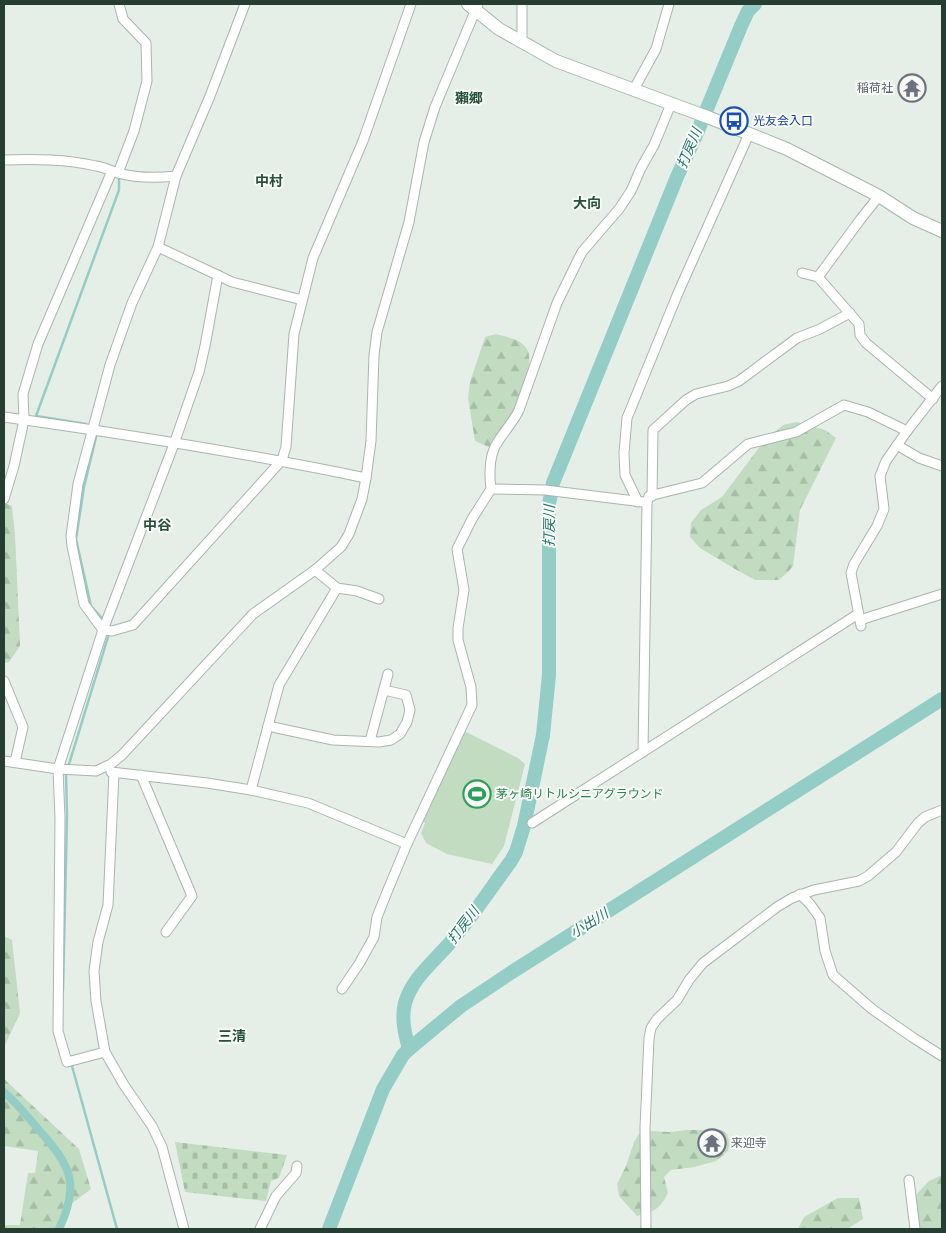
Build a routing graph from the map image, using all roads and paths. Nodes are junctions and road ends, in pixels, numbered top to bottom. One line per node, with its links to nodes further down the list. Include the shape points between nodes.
1 (119, 4): 12 (street, via 123,19 146,43 147,81 134,131)
2 (245, 4): 13 (street)
3 (411, 4): 20 (street, via 363,141 313,258)
4 (522, 4): 7 (street)
5 (669, 4): 8 (street, via 656,49)
6 (474, 6): 7 (street, via 499,29); 32 (street, via 427,133 409,222 377,332)
7 (522, 43): 8 (street, via 556,61)
8 (634, 89): 9 (street)
9 (671, 104): 10 (street); 33 (street, via 631,191 582,252 557,303 519,410 494,451 489,476)
10 (749, 134): 14 (street); 35 (street, via 627,418 625,475)
11 (4, 160): 12 (street, via 70,161)
12 (115, 172): 13 (street, via 161,178); 25 (street, via 38,344 23,394)
13 (176, 176): 16 (street)
14 (879, 196): 15 (street, via 913,218); 19 (street)
15 (942, 230)
16 (158, 246): 18 (street); 26 (street, via 132,303)
17 (802, 273): 19 (street)
18 (218, 274): 20 (street, via 232,282); 28 (street, via 206,346)
19 (818, 277): 21 (street)
20 (302, 300): 30 (street, via 294,334 286,447)
21 (850, 313): 23 (street, via 859,324 860,335 866,343); 35 (street, via 797,338 739,381 686,400 654,430)
22 (942, 386): 23 (street)
23 (933, 399): 27 (street)
24 (4, 417): 25 (street)
25 (24, 420): 26 (street); 34 (street)
26 (92, 429): 28 (street); 41 (street, via 78,484 71,536 84,604)
27 (907, 431): 29 (street); 35 (street, via 868,412 844,405 796,432 748,444 702,482)
28 (174, 444): 30 (street); 41 (street)
29 (897, 445): 31 (street); 40 (street, via 880,476 884,509 851,573)
30 (282, 460): 32 (street); 41 (street, via 133,625)
31 (942, 466)
32 (366, 478): 36 (street, via 349,534 341,547)
33 (491, 490): 35 (street, via 545,490); 57 (street, via 457,549 464,590 458,640 472,704)
34 (4, 499)
35 (646, 500): 47 (street)
36 (315, 570): 37 (street); 51 (street, via 253,614 122,755)
37 (337, 588): 39 (street); 45 (street, via 279,685)
38 (942, 594): 40 (street)
39 (379, 598)
40 (860, 620): 47 (street)
41 (103, 630): 50 (street)
42 (388, 674): 44 (street)
43 (4, 681): 49 (street, via 22,727)
44 (384, 690): 46 (street); 46 (street, via 406,695 410,710 408,722 391,740)
45 (268, 726): 46 (street, via 333,740); 54 (street)
46 (370, 741)
47 (643, 752): 56 (street)
48 (4, 761): 49 (street)
49 (15, 762): 50 (street)
50 (64, 769): 51 (street); 61 (street, via 60,818 58,1031 67,1062)
51 (96, 771): 52 (street)
52 (114, 773): 53 (street); 61 (street, via 108,905 94,971)
53 (142, 774): 54 (street); 59 (street, via 192,896)
54 (251, 790): 57 (street, via 308,803)
55 (942, 810): 58 (street, via 918,823 896,852 868,876 859,881)
56 (532, 823)
57 (407, 844): 60 (street, via 378,917 374,938)
58 (800, 894): 62 (street, via 820,918 833,975 872,1009); 67 (street, via 777,907 703,963 677,1000 651,1028 645,1128)
59 (166, 932)
60 (342, 989)
61 (105, 1052): 65 (street, via 162,1147)
62 (942, 1056)
63 (297, 1166): 66 (street, via 296,1173 276,1196)
64 (909, 1180): 68 (street)
65 (184, 1229)
66 (260, 1229)
67 (646, 1229)
68 (916, 1229)

